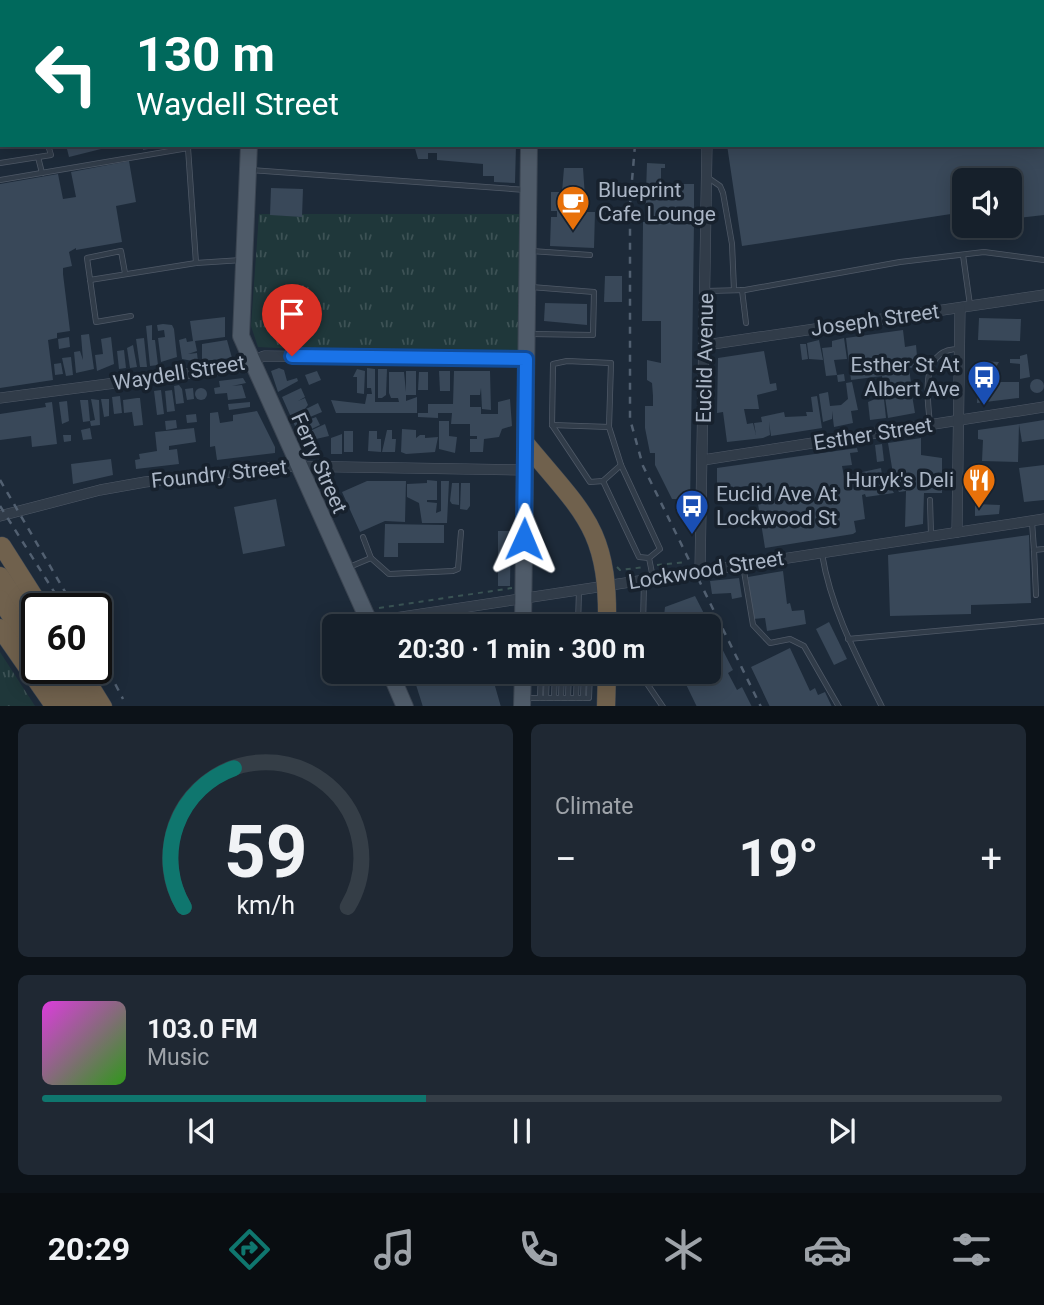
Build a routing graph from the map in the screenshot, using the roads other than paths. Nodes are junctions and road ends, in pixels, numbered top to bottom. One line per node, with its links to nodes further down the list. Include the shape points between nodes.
1 (49, 147): 5 (lane, via 51,155)
2 (249, 147): 7 (main road, Ferry Street)
3 (528, 147): 11 (main road)
4 (707, 147): 9 (street, Euclid Avenue)
5 (38, 157): 6 (lane); 8 (lane)
6 (0, 163)
7 (247, 170): 11 (lane); 16 (main road, Ferry Street)
8 (42, 173): 10 (lane); 17 (lane, via 188,148)
9 (707, 177): 21 (lane, via 723,193); 23 (street, Euclid Avenue)
10 (0, 180)
11 (528, 190): 12 (main road)
12 (527, 251): 13 (lane); 20 (main road)
13 (590, 255)
14 (963, 255): 15 (lane, via 985,252); 22 (lane); 25 (lane)
15 (1044, 260)
16 (243, 261): 17 (lane); 32 (main road, Ferry Street, via 239,325)
17 (196, 263): 18 (lane)
18 (125, 274): 19 (lane); 19 (lane, via 121,251 87,258)
19 (90, 280): 26 (lane, via 96,322)
20 (526, 287): 28 (main road); 28 (lane, via 594,292 593,335)
21 (734, 290): 22 (lane); 23 (lane)
22 (742, 290): 27 (lane)
23 (706, 291): 29 (street, Euclid Avenue)
24 (1044, 295): 25 (street, Joseph Street)
25 (965, 307): 29 (street, Joseph Street); 30 (street)
26 (131, 316)
27 (746, 323)
28 (526, 334): 31 (main road)
29 (706, 345): 40 (street, Euclid Avenue)
30 (960, 349): 35 (street); 37 (lane, via 946,348 931,363)
31 (526, 359): 32 (street, Waydell Street, via 264,356); 39 (main road)
32 (251, 362): 33 (street, Waydell Street); 42 (main road, Ferry Street)
33 (0, 398)
34 (1044, 407): 35 (street, Esther Street)
35 (961, 421): 37 (street, Esther Street); 50 (street)
36 (552, 425): 38 (lane); 38 (lane, via 553,364 567,361 611,363); 44 (lane, via 590,482)
37 (930, 425): 40 (street, Esther Street)
38 (609, 427): 41 (lane)
39 (526, 444): 43 (main road); 64 (highway, via 589,523)
40 (703, 460): 61 (street, Euclid Avenue)
41 (621, 465): 44 (lane); 58 (lane, via 660,549)
42 (298, 466): 43 (street, Foundry Street); 46 (street, Foundry Street, via 145,482); 60 (main road, Ferry Street)
43 (525, 470): 69 (main road)
44 (603, 481): 58 (lane, via 639,557)
45 (930, 500): 51 (lane)
46 (0, 516)
47 (1044, 519): 48 (street, Lockwood Street)
48 (1032, 521): 50 (street, Lockwood Street); 55 (lane)
49 (461, 532): 57 (lane, via 461,561 453,571 389,574)
50 (957, 532): 51 (street, Lockwood Street)
51 (931, 536): 56 (street, Lockwood Street)
52 (363, 537): 57 (lane)
53 (1044, 549): 55 (lane)
54 (1, 550): 66 (highway); 67 (highway)
55 (1034, 550): 68 (lane)
56 (822, 553): 59 (street, Lockwood Street); 81 (lane)
57 (371, 558): 60 (lane)
58 (649, 558): 63 (lane)
59 (743, 565): 61 (street, Lockwood Street); 113 (lane, via 753,625 770,643 790,639 804,646)
60 (344, 570): 72 (main road, Ferry Street)
61 (700, 571): 63 (street, Lockwood Street)
62 (0, 576): 71 (highway)
63 (649, 579): 64 (street, Lockwood Street); 77 (lane)
64 (608, 585): 65 (street, Lockwood Street); 76 (highway)
65 (579, 589): 69 (street, Lockwood Street); 75 (lane)
66 (26, 593)
67 (31, 593)
68 (1036, 595)
69 (523, 598): 73 (street, Lockwood Street); 74 (main road)
70 (0, 599): 80 (highway)
71 (21, 609)
72 (365, 614)
73 (429, 614)
74 (523, 614)
75 (578, 614)
76 (607, 614)
77 (645, 614)
78 (1044, 621): 81 (lane)
79 (0, 630): 104 (highway); 105 (highway)
80 (21, 631)
81 (848, 639): 114 (lane)
82 (55, 684): 106 (highway)
83 (70, 684): 107 (highway)
84 (81, 684): 108 (highway)
85 (89, 684): 109 (highway)
86 (395, 684): 110 (main road)
87 (523, 684): 103 (main road)
88 (542, 684): 98 (lane)
89 (545, 684): 98 (lane)
90 (556, 684): 99 (lane)
91 (560, 684): 99 (lane)
92 (569, 684): 100 (lane)
93 (577, 684): 101 (lane)
94 (584, 684): 102 (lane)
95 (590, 684): 102 (lane, via 589,698)
96 (607, 684): 111 (highway)
97 (648, 684): 112 (lane)
98 (543, 698): 99 (lane); 103 (lane)
99 (558, 698): 100 (lane)
100 (568, 698): 101 (lane)
101 (576, 698): 102 (lane)
102 (583, 698)
103 (522, 702)
104 (46, 706)
105 (55, 706)
106 (69, 706)
107 (84, 706)
108 (94, 706)
109 (103, 706)
110 (405, 706)
111 (606, 706)
112 (663, 706)
113 (839, 706)
114 (882, 706)

